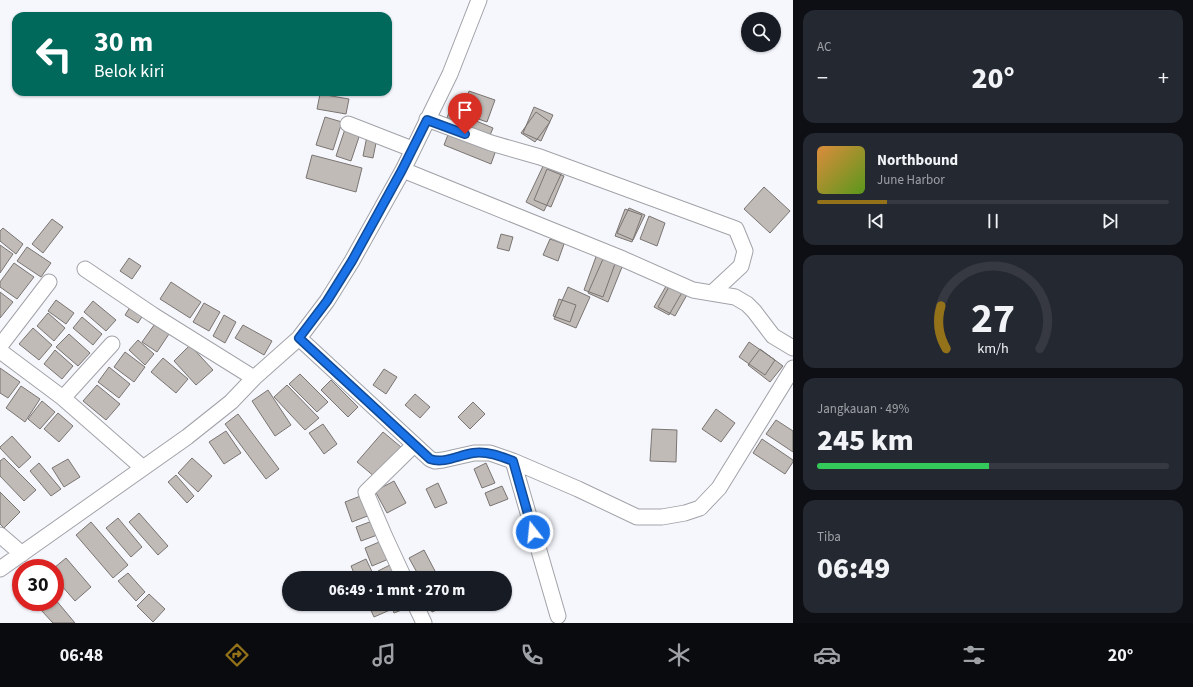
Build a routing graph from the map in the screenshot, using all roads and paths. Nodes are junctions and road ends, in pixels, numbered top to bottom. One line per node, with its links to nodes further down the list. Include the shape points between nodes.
1 (479, 0): 2 (street, via 450,74)
2 (427, 120): 4 (street); 8 (street, via 540,157 736,229 745,251 741,266)
3 (348, 124): 4 (street)
4 (412, 149): 5 (street)
5 (402, 170): 8 (street, via 693,290); 9 (street, via 352,261 327,301)
6 (85, 269): 15 (street)
7 (49, 282): 11 (street)
8 (712, 293): 12 (street, via 735,297 747,304 774,336)
9 (299, 338): 15 (street); 17 (street)
10 (112, 344): 16 (street)
11 (0, 346)
12 (793, 348)
13 (0, 351): 16 (street)
14 (793, 368): 18 (street, via 719,488 700,508 685,513 662,517 637,517)
15 (254, 378): 19 (street, via 231,402)
16 (63, 398): 19 (street)
17 (414, 445): 18 (street, via 435,461 479,453 490,453); 23 (street, via 366,492)
18 (513, 461): 25 (street)
19 (143, 468): 21 (street)
20 (0, 535): 21 (street)
21 (22, 554): 22 (street)
22 (0, 569)
23 (401, 571)
24 (418, 611): 26 (street)
25 (558, 616)
26 (424, 623)

